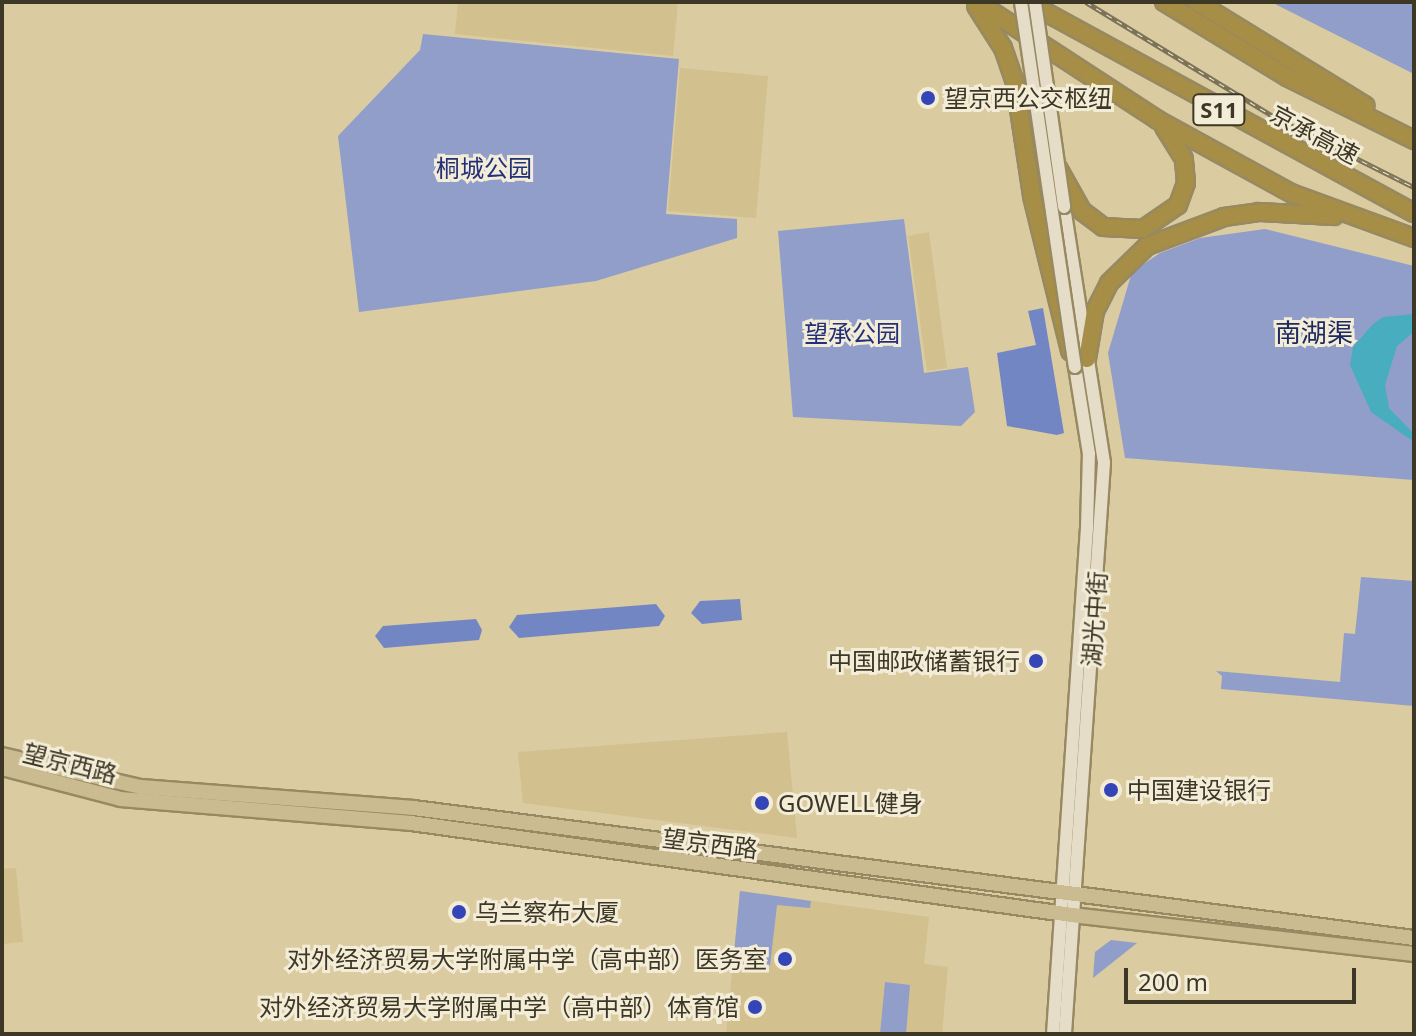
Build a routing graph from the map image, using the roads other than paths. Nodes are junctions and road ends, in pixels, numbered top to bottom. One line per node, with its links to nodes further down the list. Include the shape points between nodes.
1 (975, 2): 8 (highway); 14 (highway, via 1003,48 1015,83 1041,242)
2 (1024, 2): 11 (highway, 京承高速 / S11); 14 (main road, bridge)
3 (1035, 2): 10 (main road, 湖光中街, bridge)
4 (1164, 2): 9 (highway, 京承高速 / S11, via 1287,77)
5 (1197, 2): 7 (highway)
6 (1212, 2): 7 (highway)
7 (1244, 33): 9 (highway)
8 (1158, 120): 10 (highway, via 1184,159 1186,183 1178,205 1143,229 1103,227 1082,211); 12 (highway, via 1291,193)
9 (1414, 139)
10 (1058, 168): 14 (main road, 湖光中街, bridge)
11 (1414, 213)
12 (1371, 224): 13 (highway); 14 (highway, via 1328,214 1259,212 1209,222 1147,246 1109,283)
13 (1414, 238)
14 (1081, 363): 17 (main road, 湖光中街, via 1088,441 1087,528)
15 (2, 755): 17 (main road, 望京西路, via 141,787 414,808)
16 (2, 768): 18 (main road, 望京西路, via 121,799 358,816)
17 (1068, 895): 18 (main road, 湖光中街); 19 (main road, 望京西路)
18 (1067, 914): 20 (main road, 望京西路); 21 (main road, 湖光中街); 22 (main road, 湖光中街)
19 (1414, 938)
20 (1414, 954)
21 (1053, 1034)
22 (1065, 1034)

